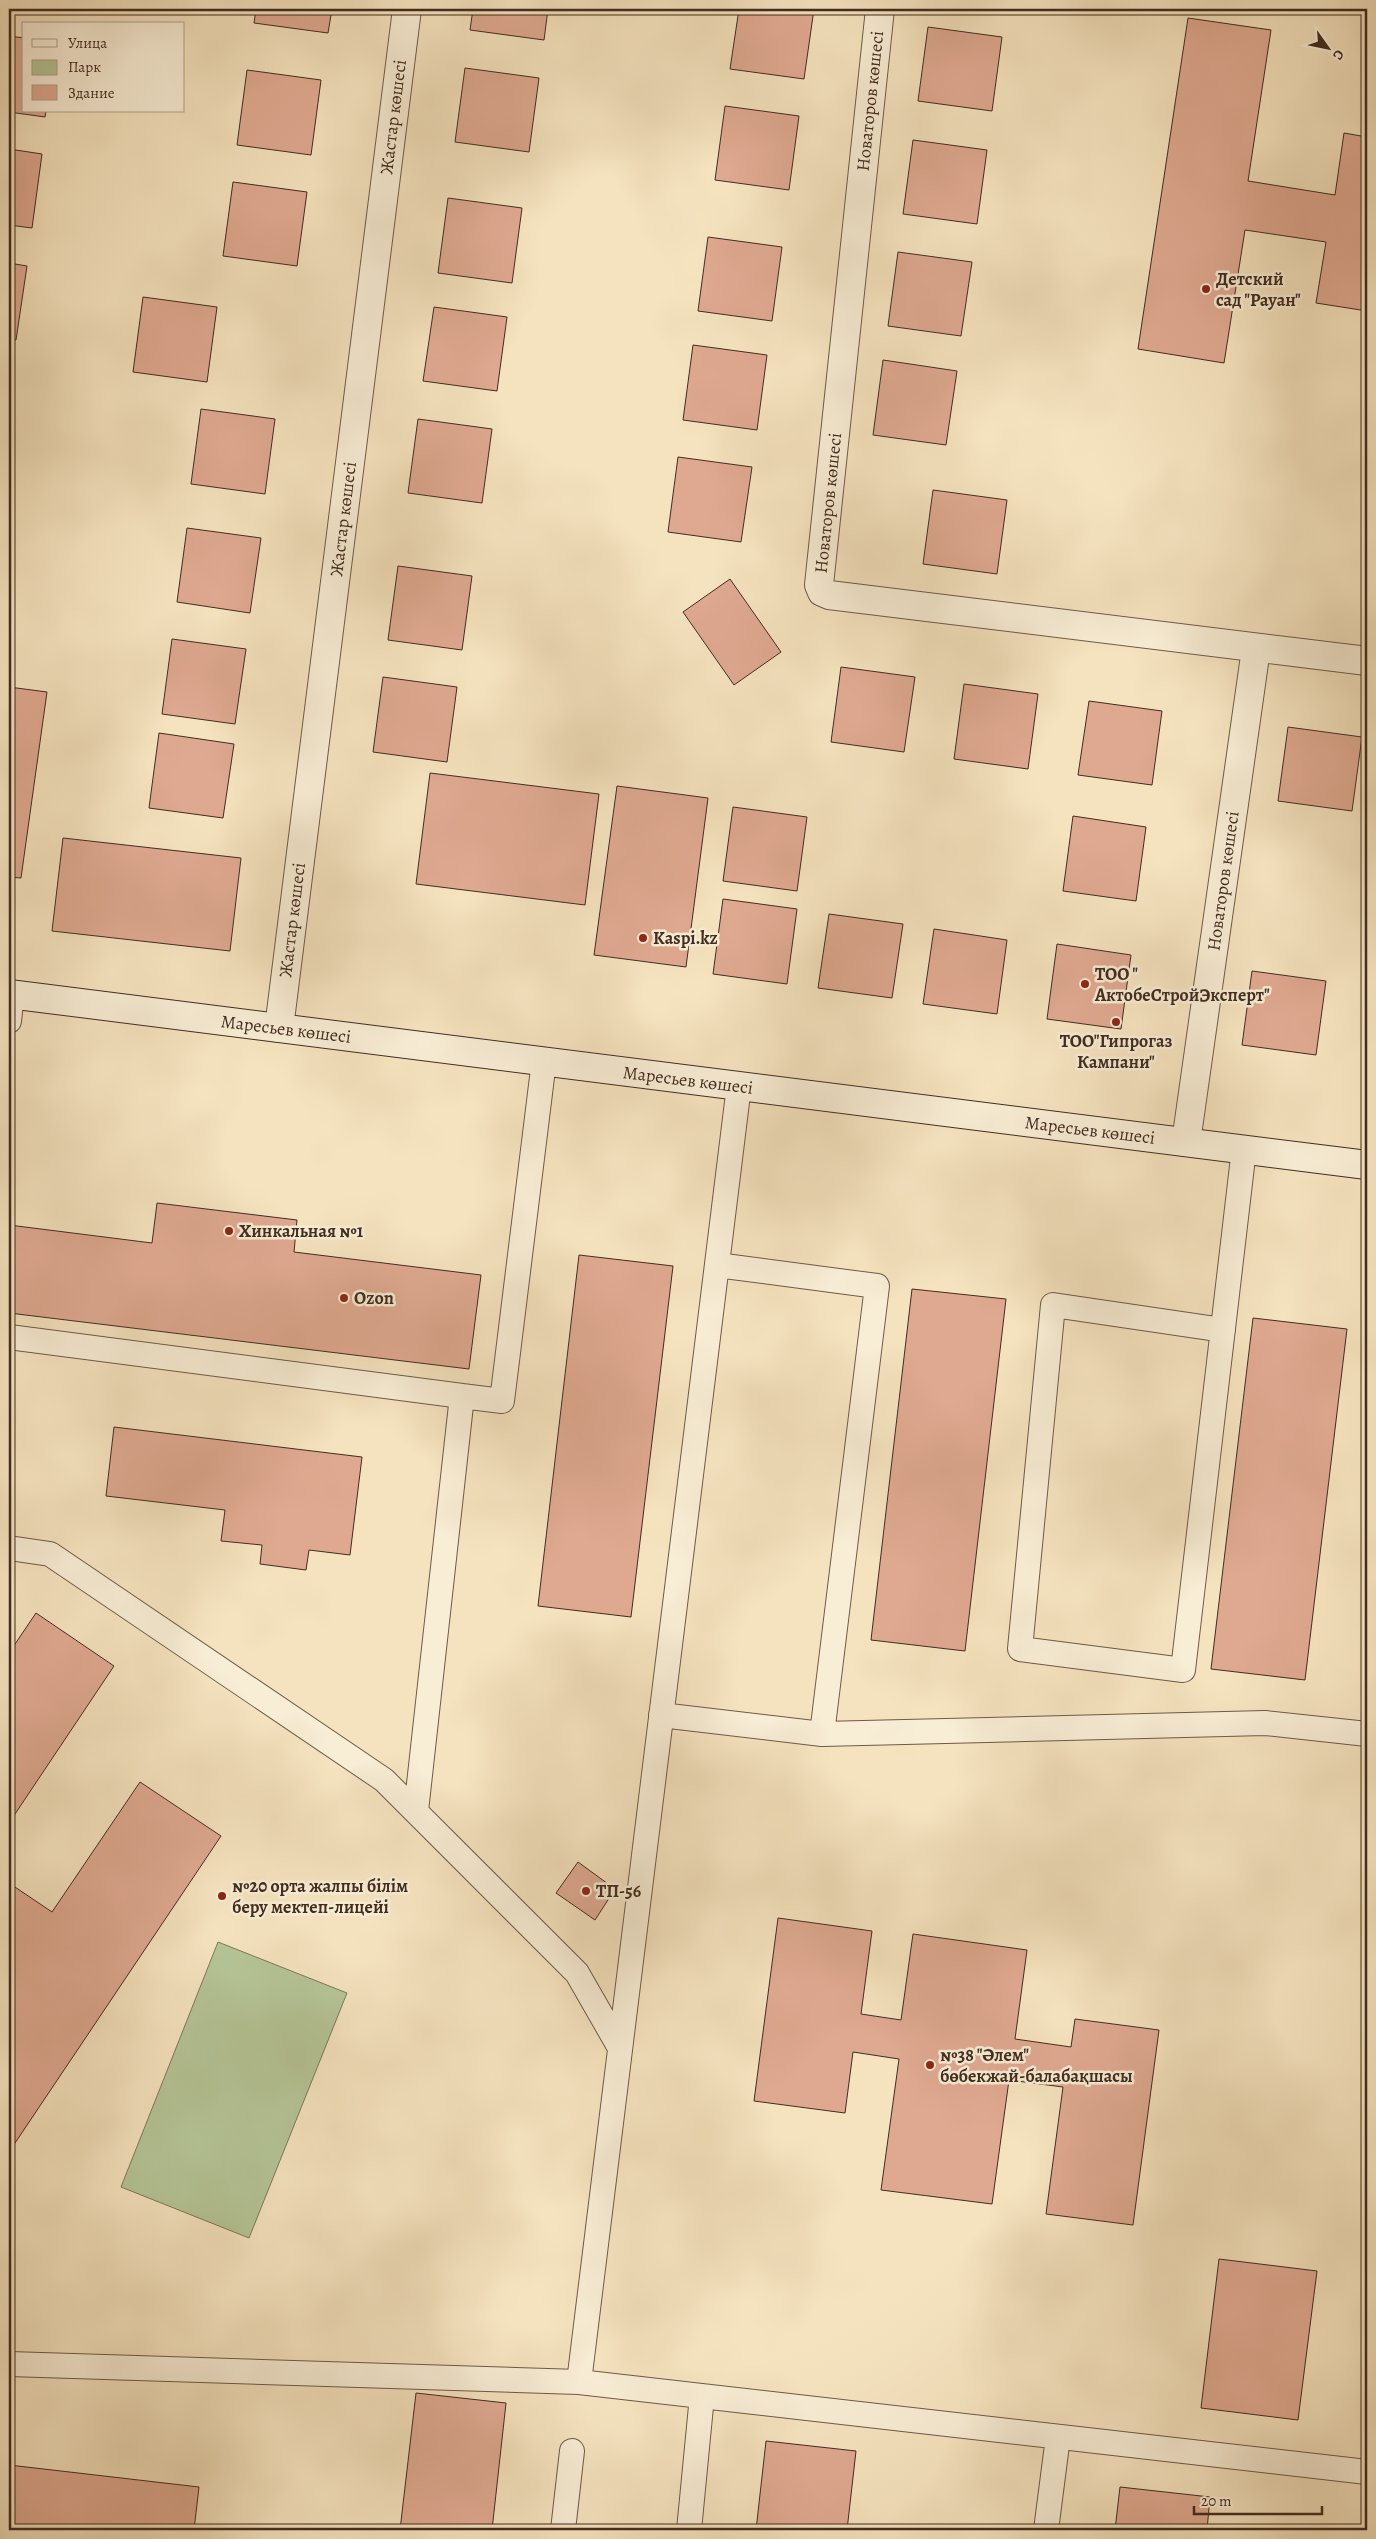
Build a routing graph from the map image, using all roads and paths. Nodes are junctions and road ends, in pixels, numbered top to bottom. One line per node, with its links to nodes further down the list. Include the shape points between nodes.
1 (407, 9): 6 (street, Жастар көшесі)
2 (880, 9): 3 (street, Новаторов көшесі, via 819,585 822,592)
3 (1256, 649): 4 (street, Новаторов көшесі); 9 (street, Новаторов көшесі)
4 (1367, 661)
5 (10, 1003): 6 (street, Маресьев көшесі)
6 (278, 1028): 7 (street, Маресьев көшесі)
7 (544, 1061): 8 (street, Маресьев көшесі); 15 (lane, via 502,1401)
8 (739, 1086): 9 (street, Маресьев көшесі); 12 (lane)
9 (1186, 1142): 10 (street, Маресьев көшесі)
10 (1244, 1149): 11 (street, Маресьев көшесі); 13 (lane)
11 (1367, 1165)
12 (717, 1265): 17 (lane); 18 (lane, via 877,1286)
13 (1223, 1330): 13 (lane, via 1183,1670 1020,1649 1053,1305)
14 (9, 1337): 15 (lane)
15 (462, 1396): 20 (lane)
16 (9, 1548): 20 (lane, via 50,1554 384,1780)
17 (661, 1715): 18 (lane); 21 (lane)
18 (822, 1734): 19 (lane, via 1265,1723)
19 (1367, 1734)
20 (416, 1811): 21 (lane, via 577,1973)
21 (620, 2048): 23 (lane)
22 (9, 2364): 23 (lane)
23 (579, 2382): 24 (lane)
24 (702, 2396): 25 (lane); 29 (lane)
25 (1058, 2437): 27 (lane); 30 (lane)
26 (572, 2451): 28 (lane)
27 (1367, 2472)
28 (563, 2530)
29 (689, 2530)
30 (1046, 2530)

